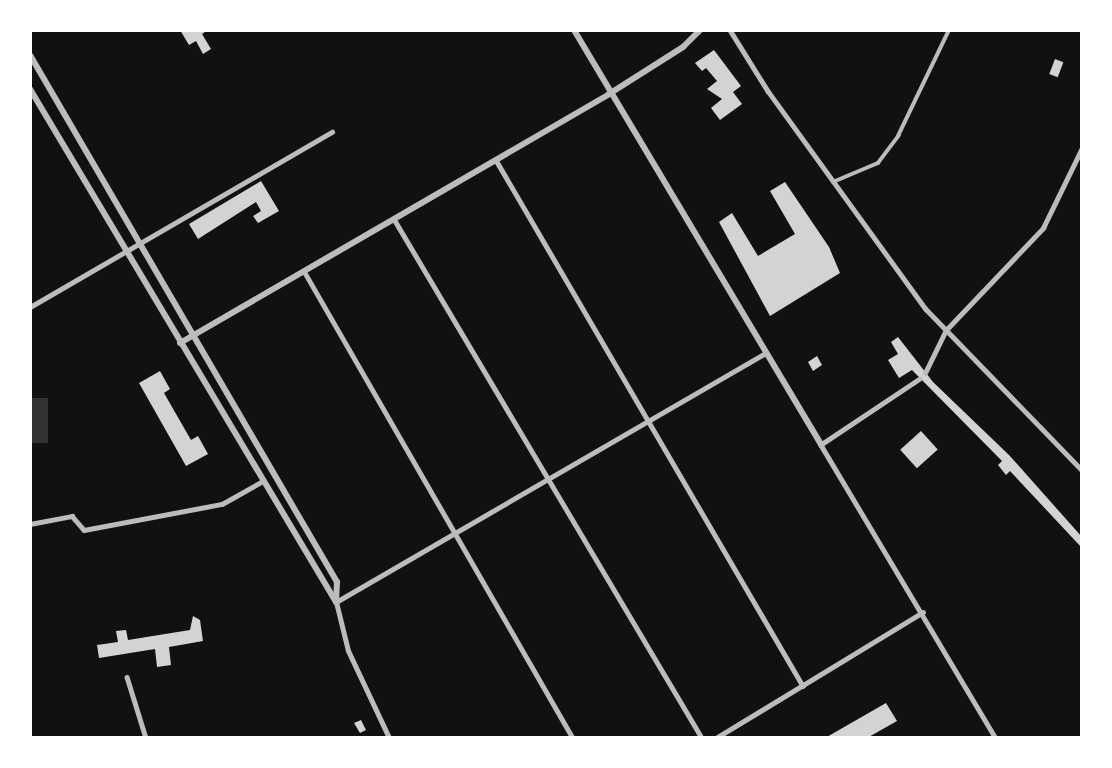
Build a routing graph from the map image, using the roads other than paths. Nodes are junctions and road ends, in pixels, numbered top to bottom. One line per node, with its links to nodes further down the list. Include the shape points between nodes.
1 (574, 30): 8 (street)
2 (700, 30): 8 (street, via 683,47)
3 (730, 30): 13 (street)
4 (949, 30): 13 (street, via 898,136 877,163)
5 (30, 55): 7 (street)
6 (30, 89): 9 (street)
7 (51, 91): 9 (street); 15 (street)
8 (610, 94): 12 (street); 22 (street)
9 (35, 98): 16 (street)
10 (332, 132): 15 (street)
11 (1082, 148): 19 (street, via 1033,241)
12 (496, 160): 14 (street); 25 (street)
13 (833, 182): 19 (street)
14 (394, 219): 17 (street); 28 (street)
15 (141, 242): 16 (street); 20 (street)
16 (124, 250): 18 (street); 21 (street)
17 (304, 271): 20 (street); 31 (street)
18 (30, 307)
19 (946, 330): 23 (street); 27 (street)
20 (195, 335): 21 (street); 32 (street, via 337,582)
21 (180, 343): 29 (street)
22 (765, 353): 25 (street); 26 (street)
23 (925, 373)
24 (920, 379): 26 (street)
25 (644, 420): 28 (street); 35 (street)
26 (821, 445): 33 (street)
27 (1082, 470)
28 (548, 477): 31 (street); 39 (street)
29 (261, 482): 30 (street, via 222,504 84,530 72,516); 32 (street)
30 (30, 524)
31 (456, 530): 32 (street); 38 (street)
32 (336, 602): 37 (street, via 348,651)
33 (923, 612): 35 (street); 41 (street)
34 (127, 677): 36 (street)
35 (803, 686): 40 (street)
36 (146, 738)
37 (389, 738)
38 (573, 738)
39 (702, 738)
40 (716, 738)
41 (996, 738)

